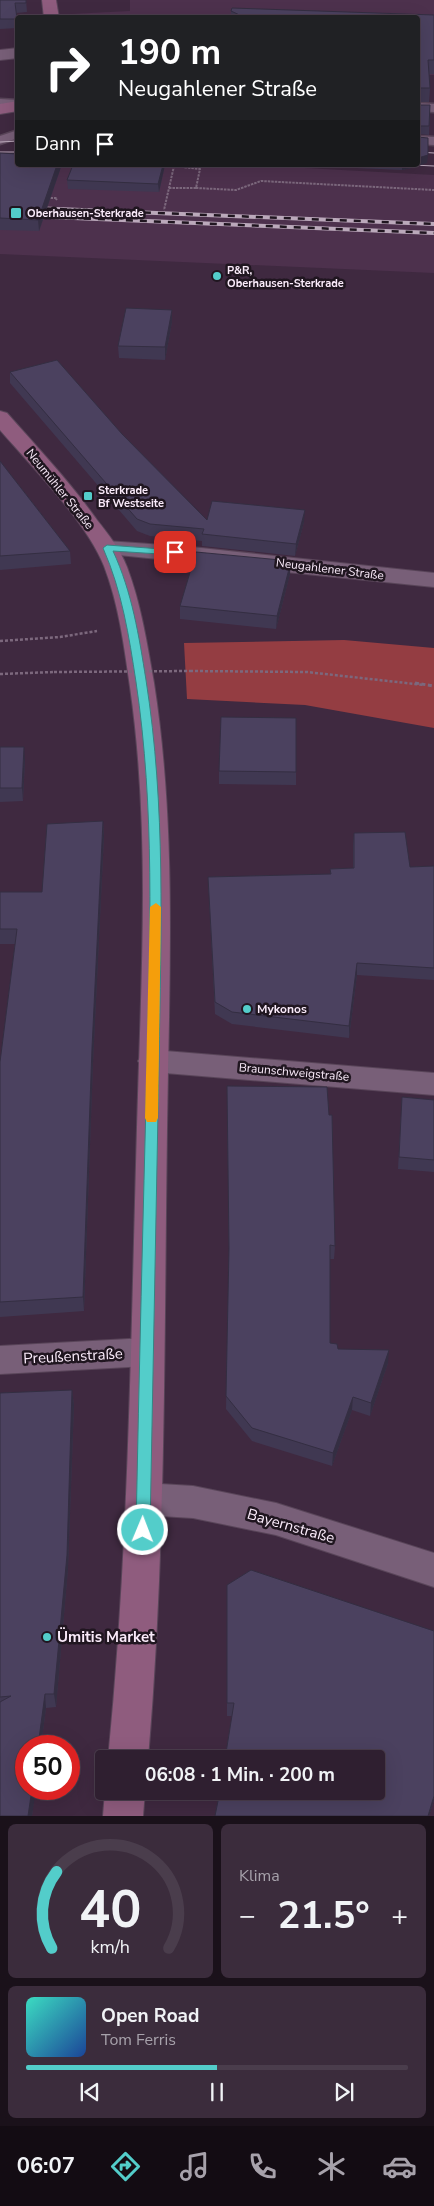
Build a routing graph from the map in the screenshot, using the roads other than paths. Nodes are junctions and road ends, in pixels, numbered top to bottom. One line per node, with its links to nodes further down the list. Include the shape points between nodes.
1 (49, 0): 2 (main road)
2 (52, 15)
3 (15, 53): 4 (street)
4 (0, 55)
5 (0, 103): 6 (lane)
6 (15, 105)
7 (15, 106): 10 (main road)
8 (420, 107): 9 (lane)
9 (434, 108)
10 (0, 109)
11 (15, 135): 12 (lane)
12 (0, 140)
13 (420, 140): 14 (lane)
14 (434, 141)
15 (0, 417): 16 (main road, Neumühler Straße, via 72,500)
16 (107, 548): 17 (street, Neugahlener Straße); 18 (main road, Neumühler Straße, via 133,628 148,725 155,809)
17 (434, 580)
18 (153, 1061): 19 (street, Braunschweigstraße); 20 (main road, Neumühler Straße)
19 (434, 1084)
20 (147, 1352): 21 (street, Preußenstraße); 22 (main road, Neumühler Straße)
21 (0, 1360)
22 (144, 1499): 23 (street, Bayernstraße, via 193,1502 276,1519); 24 (main road, Neumühler Straße)
23 (434, 1570)
24 (129, 1750)
25 (124, 1800): 26 (main road)
26 (122, 1816)

